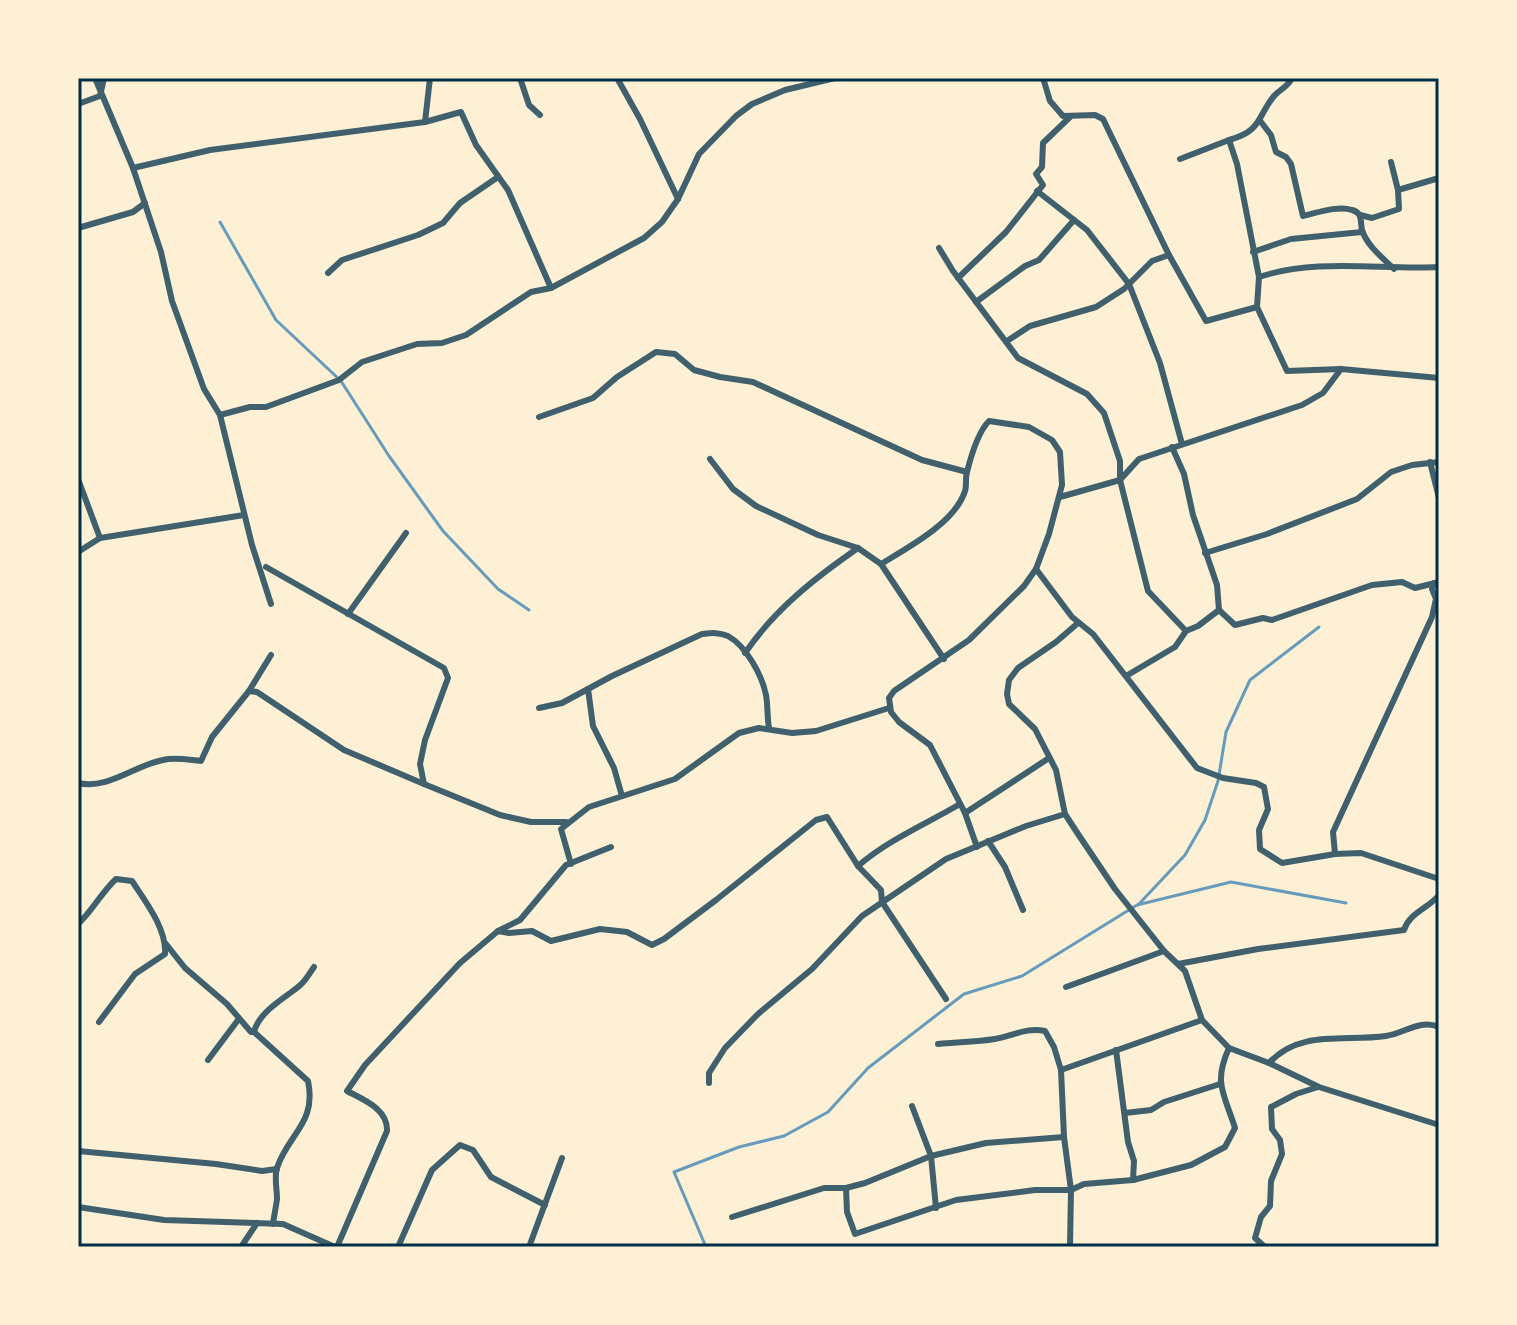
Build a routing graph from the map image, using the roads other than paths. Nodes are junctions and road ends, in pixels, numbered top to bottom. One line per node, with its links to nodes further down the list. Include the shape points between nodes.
1 (95, 78): 9 (street)
2 (104, 78): 9 (street)
3 (430, 78): 13 (street)
4 (520, 78): 11 (street, via 529,105)
5 (617, 78): 23 (street)
6 (1043, 78): 12 (street, via 1050,101)
7 (1292, 78): 14 (street, via 1274,96)
8 (831, 79): 23 (street, via 785,90 736,116 699,154)
9 (100, 96): 10 (street); 18 (street)
10 (78, 104)
11 (540, 115)
12 (1070, 117): 22 (street, via 1043,143 1042,167 1036,174 1043,185); 31 (street, via 1103,119)
13 (425, 122): 18 (street, via 210,150); 19 (street, via 461,112)
14 (1261, 122): 15 (street); 25 (street, via 1276,152 1291,164 1303,216 1348,208)
15 (1229, 140): 16 (street); 30 (street)
16 (1180, 159)
17 (1391, 162): 21 (street)
18 (133, 168): 24 (street)
19 (498, 177): 34 (street, via 460,203 443,223 342,260); 38 (street)
20 (1439, 178): 21 (street)
21 (1398, 190): 25 (street, via 1396,212)
22 (1037, 191): 26 (street); 36 (street, via 1006,232)
23 (678, 199): 38 (street, via 644,238)
24 (145, 203): 27 (street, via 133,212); 44 (street, via 172,301 204,389)
25 (1360, 215): 28 (street)
26 (1074, 220): 37 (street); 39 (street, via 1039,260)
27 (78, 228)
28 (1362, 232): 30 (street, via 1291,239); 33 (street)
29 (939, 248): 36 (street)
30 (1253, 252): 35 (street)
31 (1169, 255): 37 (street, via 1152,261); 40 (street, via 1206,321)
32 (1439, 267): 33 (street)
33 (1394, 269): 35 (street, via 1330,266)
34 (328, 273)
35 (1259, 277): 40 (street)
36 (958, 278): 39 (street)
37 (1129, 284): 41 (street, via 1096,307 1030,326); 46 (street, via 1160,363)
38 (551, 288): 44 (street, via 531,292 466,335 362,362 339,380 266,407)
39 (976, 302): 41 (street)
40 (1257, 307): 42 (street, via 1287,371)
41 (1007, 341): 53 (street, via 1018,358 1087,394 1104,413 1120,461)
42 (1341, 369): 43 (street); 46 (street, via 1323,393 1302,405)
43 (1439, 378)
44 (220, 415): 56 (street)
45 (539, 417): 51 (street, via 593,398 656,352 675,354 694,370 753,382 922,460)
46 (1182, 444): 47 (street)
47 (1172, 447): 53 (street, via 1139,459); 61 (street)
48 (710, 459): 59 (street, via 733,489 756,506)
49 (1430, 462): 50 (street); 55 (street); 61 (street, via 1391,472 1357,499 1298,523)
50 (1439, 462)
51 (967, 472): 54 (street, via 989,421 1029,427 1052,440 1060,452); 62 (street, via 965,491 954,510 919,541)
52 (78, 479): 58 (street)
53 (1120, 480): 54 (street); 70 (street, via 1148,591)
54 (1060, 497): 64 (street)
55 (1439, 498)
56 (244, 515): 58 (street); 66 (street)
57 (406, 533): 68 (street)
58 (100, 538): 60 (street)
59 (858, 548): 62 (street); 71 (street, via 796,595)
60 (78, 552)
61 (1205, 553): 67 (street, via 1217,585)
62 (881, 564): 73 (street)
63 (266, 567): 68 (street)
64 (1036, 569): 69 (street); 73 (street, via 984,626)
65 (1436, 583): 67 (street, via 1415,588 1402,582 1372,585 1272,620 1235,625); 91 (street, via 1421,646 1333,832)
66 (271, 604)
67 (1219, 610): 70 (street)
68 (348, 614): 82 (street, via 444,668 448,678 420,764)
69 (1078, 623): 74 (street); 80 (street, via 1009,680 1009,704 1035,729)
70 (1186, 631): 74 (street, via 1175,647)
71 (745, 653): 75 (street, via 729,637 702,634); 79 (street, via 766,695)
72 (271, 655): 76 (street)
73 (944, 659): 78 (street, via 894,691)
74 (1126, 676): 91 (street, via 1197,768 1264,787 1268,809 1259,830 1260,849 1282,863)
75 (588, 689): 77 (street); 83 (street, via 593,726)
76 (249, 691): 81 (street, via 212,737 201,761 166,759 119,777); 82 (street, via 344,750)
77 (539, 708)
78 (889, 708): 79 (street, via 816,731); 84 (street, via 930,745)
79 (769, 728): 83 (street, via 739,733 675,779)
80 (1049, 758): 85 (street); 86 (street)
81 (78, 783)
82 (424, 784): 87 (street, via 500,815)
83 (622, 796): 87 (street, via 589,807)
84 (960, 804): 85 (street); 93 (street, via 880,846)
85 (965, 813): 90 (street)
86 (1065, 814): 88 (street); 101 (street)
87 (567, 823): 92 (street, via 561,829)
88 (988, 841): 90 (street); 97 (street)
89 (611, 847): 92 (street)
90 (977, 847): 96 (street, via 946,859)
91 (1335, 854): 94 (street, via 1361,853)
92 (571, 864): 99 (street, via 520,920)
93 (858, 866): 96 (street, via 881,890); 99 (street, via 827,817 816,820 652,945 627,932 600,929 551,941 532,931)
94 (1439, 879)
95 (1439, 895): 102 (street, via 1416,912 1404,930)
96 (882, 902): 105 (street); 117 (street, via 725,1048 709,1073)
97 (1023, 910)
98 (78, 924): 100 (street, via 116,879 132,881)
99 (498, 931): 138 (street, via 424,999 347,1091 370,1102 388,1122)
100 (166, 944): 106 (street); 108 (street, via 165,954 135,974)
101 (1164, 951): 102 (street); 104 (street)
102 (1178, 964): 107 (street)
103 (314, 967): 110 (street, via 256,1023)
104 (1066, 987)
105 (946, 999)
106 (238, 1020): 110 (street); 114 (street)
107 (1202, 1020): 112 (street); 113 (street)
108 (99, 1022)
109 (1439, 1027): 115 (street, via 1429,1023 1386,1036 1298,1043)
110 (254, 1032): 127 (street, via 308,1081 309,1107)
111 (938, 1044): 116 (street, via 998,1039 1036,1029 1045,1031)
112 (1229, 1048): 115 (street); 118 (street, via 1219,1069)
113 (1116, 1050): 116 (street); 121 (street)
114 (208, 1060)
115 (1269, 1063): 119 (street)
116 (1061, 1070): 123 (street)
117 (709, 1083)
118 (1220, 1084): 121 (street, via 1151,1110); 128 (street, via 1235,1128 1225,1147 1191,1165)
119 (1319, 1087): 122 (street); 142 (street, via 1271,1107 1272,1129 1282,1154 1271,1181 1270,1206 1255,1238)
120 (912, 1106): 125 (street)
121 (1125, 1113): 128 (street)
122 (1439, 1125)
123 (1064, 1137): 125 (street, via 986,1143); 130 (street)
124 (78, 1151): 127 (street)
125 (931, 1156): 129 (street); 133 (street)
126 (562, 1158): 131 (street)
127 (277, 1169): 136 (street)
128 (1133, 1180): 130 (street)
129 (846, 1188): 133 (street, via 855,1234); 134 (street, via 824,1188)
130 (1071, 1190): 133 (street, via 1000,1194); 141 (street)
131 (545, 1205): 139 (street, via 491,1177 473,1150 460,1145 432,1170); 140 (street)
132 (78, 1207): 135 (street, via 164,1220)
133 (936, 1208)
134 (732, 1217)
135 (257, 1223): 136 (street); 137 (street)
136 (273, 1224): 138 (street)
137 (241, 1247)
138 (336, 1247)
139 (398, 1247)
140 (529, 1247)
141 (1070, 1247)
142 (1265, 1247)

